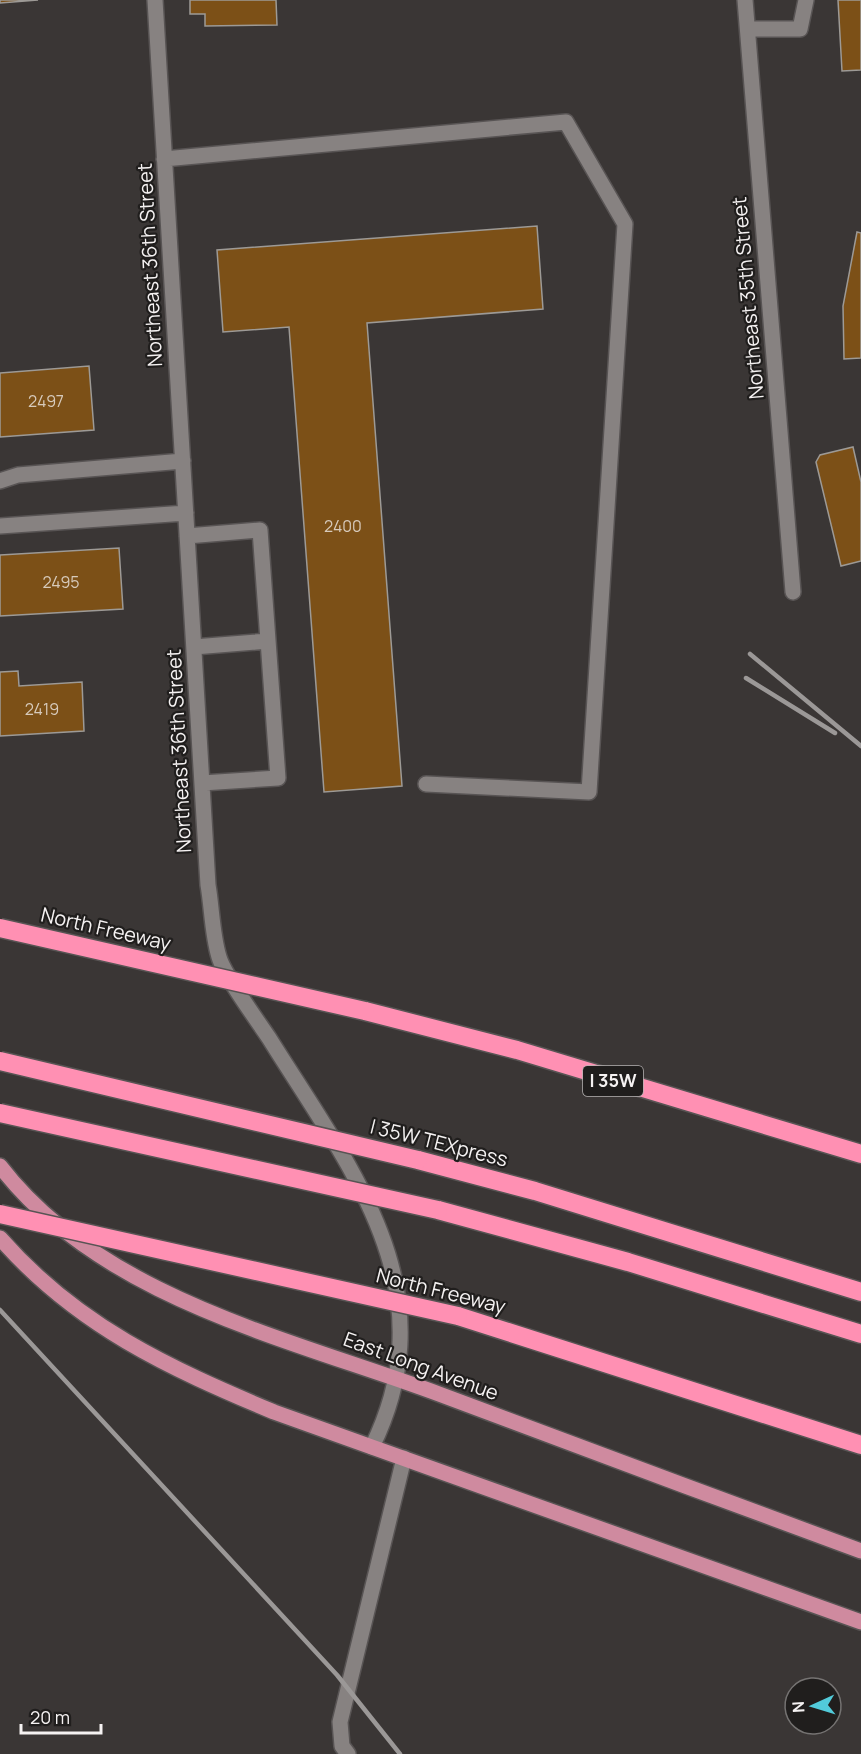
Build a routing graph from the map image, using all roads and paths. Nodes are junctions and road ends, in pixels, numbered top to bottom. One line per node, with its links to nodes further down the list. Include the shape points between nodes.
1 (155, 0): 5 (street, Northeast 36th Street)
2 (745, 0): 4 (street, Northeast 35th Street)
3 (806, 0): 4 (street, via 800,29)
4 (748, 30): 11 (street, Northeast 35th Street)
5 (164, 159): 6 (street, Northeast 36th Street); 15 (street, via 566,122 625,224 589,792)
6 (183, 461): 7 (street, via 18,476); 8 (street, Northeast 36th Street)
7 (0, 481)
8 (186, 513): 9 (street); 10 (street, Northeast 36th Street)
9 (0, 526)
10 (187, 536): 12 (street, via 260,530); 13 (street, Northeast 36th Street)
11 (793, 592)
12 (268, 641): 13 (street); 14 (street, via 278,778)
13 (194, 647): 14 (street, Northeast 36th Street)
14 (202, 783): 25 (street, Northeast 36th Street, via 208,885 219,959 355,1174 384,1234 402,1315)
15 (426, 784)
16 (0, 928): 19 (highway, North Freeway / I 35W, bridge, via 365,1011 517,1050)
17 (0, 1061): 23 (highway, I 35W TEXpress, bridge, via 535,1191)
18 (0, 1113): 24 (highway, bridge, via 438,1210 628,1262)
19 (861, 1154)
20 (0, 1166): 25 (main road, East Long Avenue, via 51,1220 142,1278 208,1312)
21 (0, 1214): 26 (highway, North Freeway, bridge, via 458,1316)
22 (0, 1238): 27 (main road, via 60,1295 127,1344 274,1412)
23 (861, 1292)
24 (861, 1334)
25 (395, 1378): 27 (street, Northeast 36th Street); 29 (main road, East Long Avenue)
26 (861, 1445)
27 (372, 1447): 28 (main road)
28 (404, 1458): 30 (main road); 31 (street, via 340,1722 342,1746)
29 (861, 1551)
30 (861, 1622)
31 (348, 1754)

